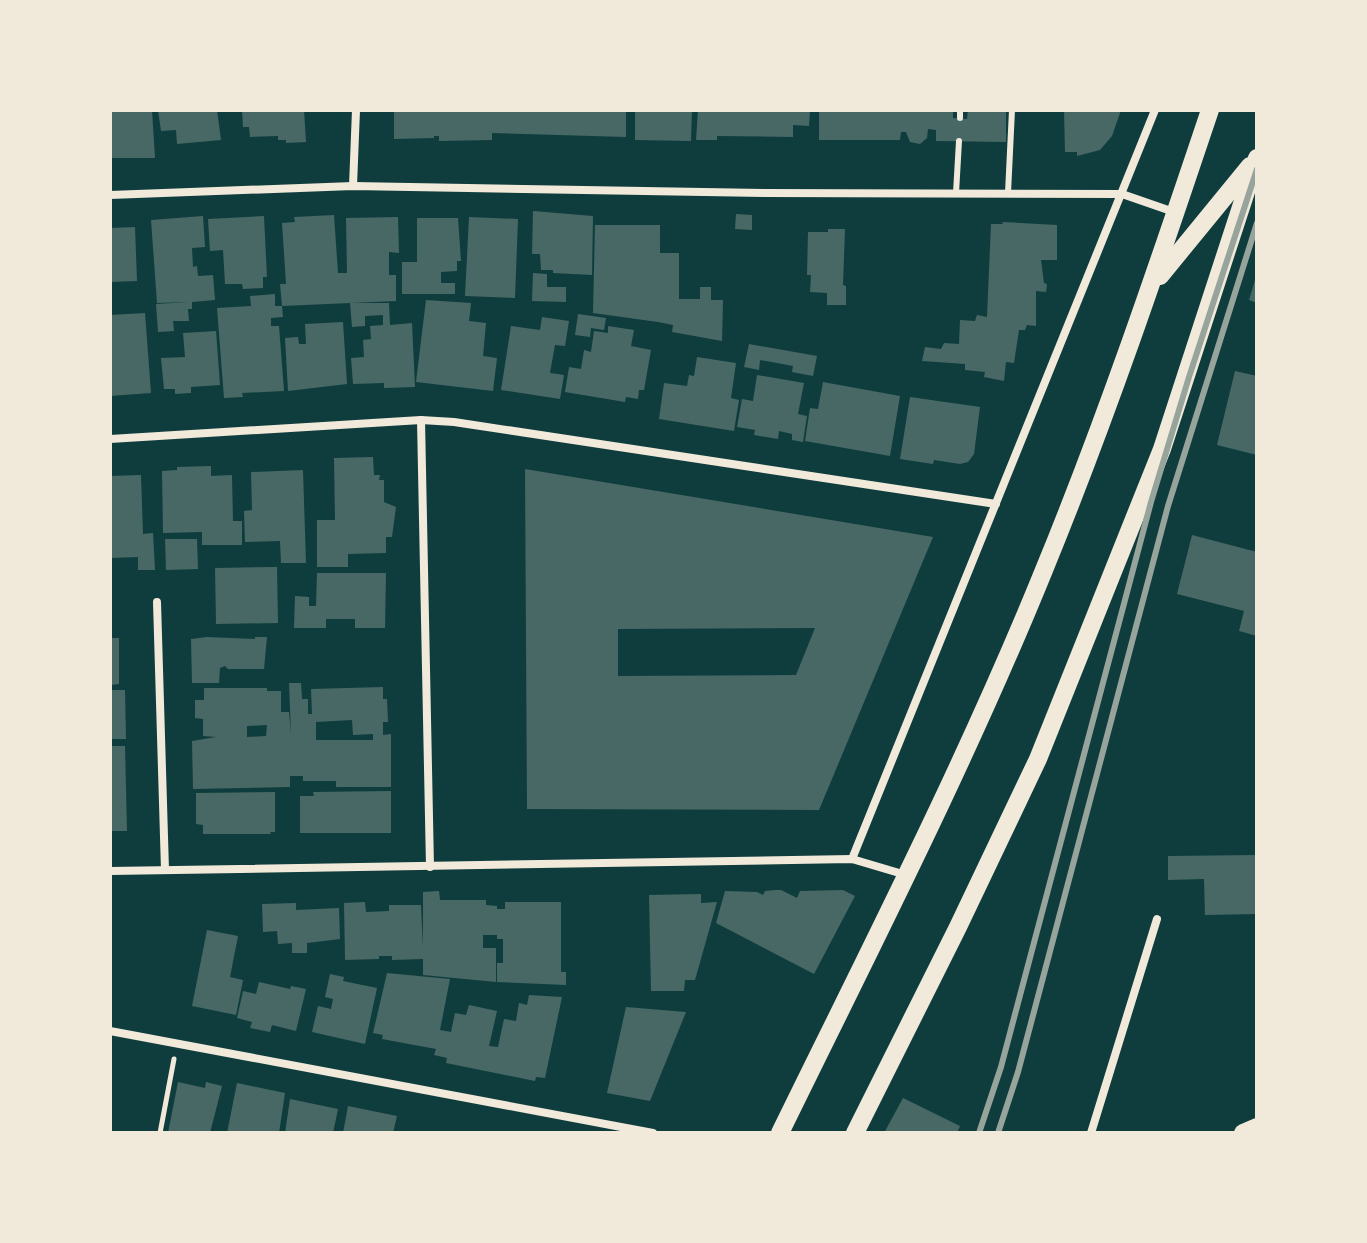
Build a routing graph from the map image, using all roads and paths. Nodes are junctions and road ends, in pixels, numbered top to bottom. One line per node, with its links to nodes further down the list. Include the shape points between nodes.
1 (356, 110): 9 (street)
2 (960, 110): 6 (lane)
3 (1012, 110): 11 (lane)
4 (1155, 110): 12 (street)
5 (1210, 110): 14 (main road)
6 (960, 118)
7 (959, 141): 10 (lane)
8 (1257, 158): 15 (main road); 32 (main road, via 1162,449 1038,759)
9 (353, 186): 10 (street); 13 (street)
10 (956, 193): 11 (street)
11 (1008, 193): 12 (street)
12 (1122, 194): 14 (street); 18 (street)
13 (110, 195)
14 (1176, 212): 15 (main road)
15 (1151, 287): 24 (main road, via 1044,570)
16 (421, 420): 17 (street); 18 (street); 21 (street)
17 (110, 439)
18 (996, 504): 20 (street)
19 (157, 602): 22 (street)
20 (852, 859): 21 (street); 24 (street)
21 (430, 867): 22 (street)
22 (165, 870): 23 (street)
23 (110, 871)
24 (906, 875): 31 (main road)
25 (1157, 919): 33 (street)
26 (110, 1031): 27 (street)
27 (177, 1044): 29 (path); 30 (street)
28 (1257, 1127): 34 (main road)
29 (160, 1133)
30 (653, 1133)
31 (780, 1133)
32 (855, 1133)
33 (1091, 1133)
34 (1243, 1133)

